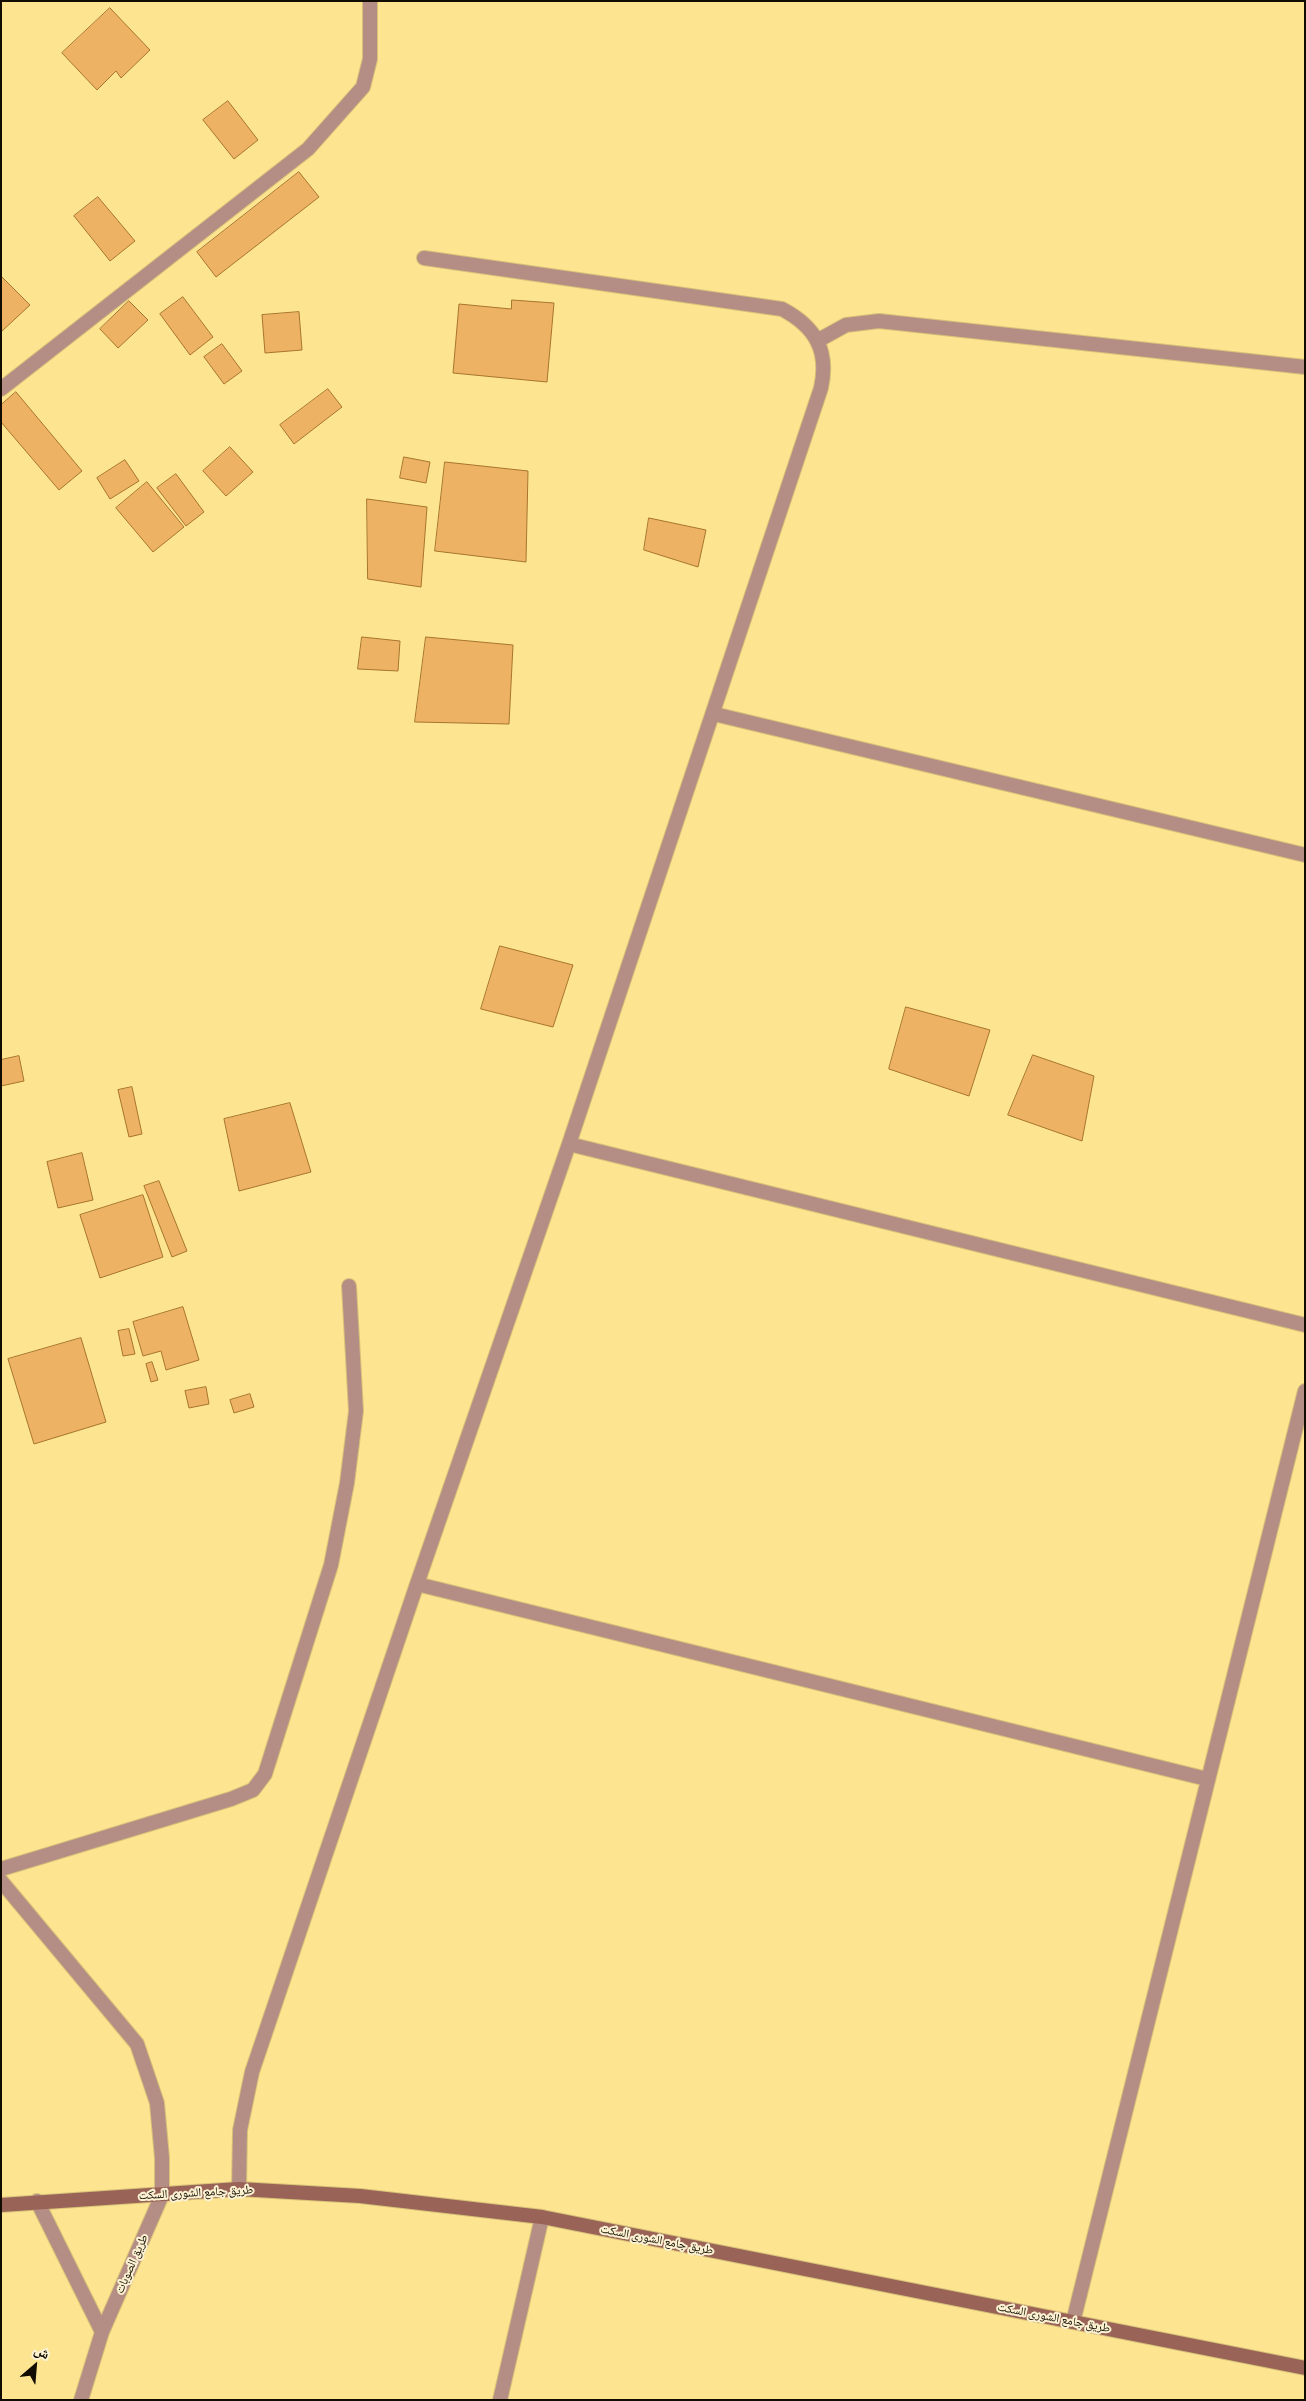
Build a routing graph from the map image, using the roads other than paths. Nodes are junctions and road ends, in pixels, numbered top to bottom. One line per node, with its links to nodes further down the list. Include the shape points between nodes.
1 (370, 1): 5 (street, via 370,59 363,87 308,149)
2 (424, 258): 3 (street, via 782,309 809,327)
3 (818, 341): 4 (street, via 846,324 879,321); 6 (street, via 823,356 821,388)
4 (1305, 367)
5 (1, 389)
6 (714, 714): 7 (street); 8 (street)
7 (1305, 854)
8 (569, 1144): 10 (street); 12 (street)
9 (349, 1286): 14 (street, via 356,1411 332,1565 265,1774 253,1790 231,1799)
10 (1305, 1325)
11 (1305, 1391): 13 (street)
12 (416, 1584): 13 (street); 16 (street, via 252,2072 240,2130)
13 (1207, 1779): 21 (street)
14 (1, 1870)
15 (1, 1881): 17 (street, via 137,2044 157,2103)
16 (239, 2188): 17 (main road, طريق جامع الشورى السكت); 20 (main road, طريق جامع الشورى السكت, via 360,2196)
17 (162, 2196): 18 (main road, طريق جامع الشورى السكت); 22 (street, طريق الصوبات)
18 (37, 2201): 19 (main road, طريق جامع الشورى السكت); 22 (street)
19 (1, 2205)
20 (542, 2217): 21 (main road, طريق جامع الشورى السكت); 25 (street)
21 (1073, 2322): 23 (main road, طريق جامع الشورى السكت)
22 (102, 2332): 24 (street, طريق الصوبات)
23 (1305, 2368)
24 (81, 2400)
25 (500, 2400)

